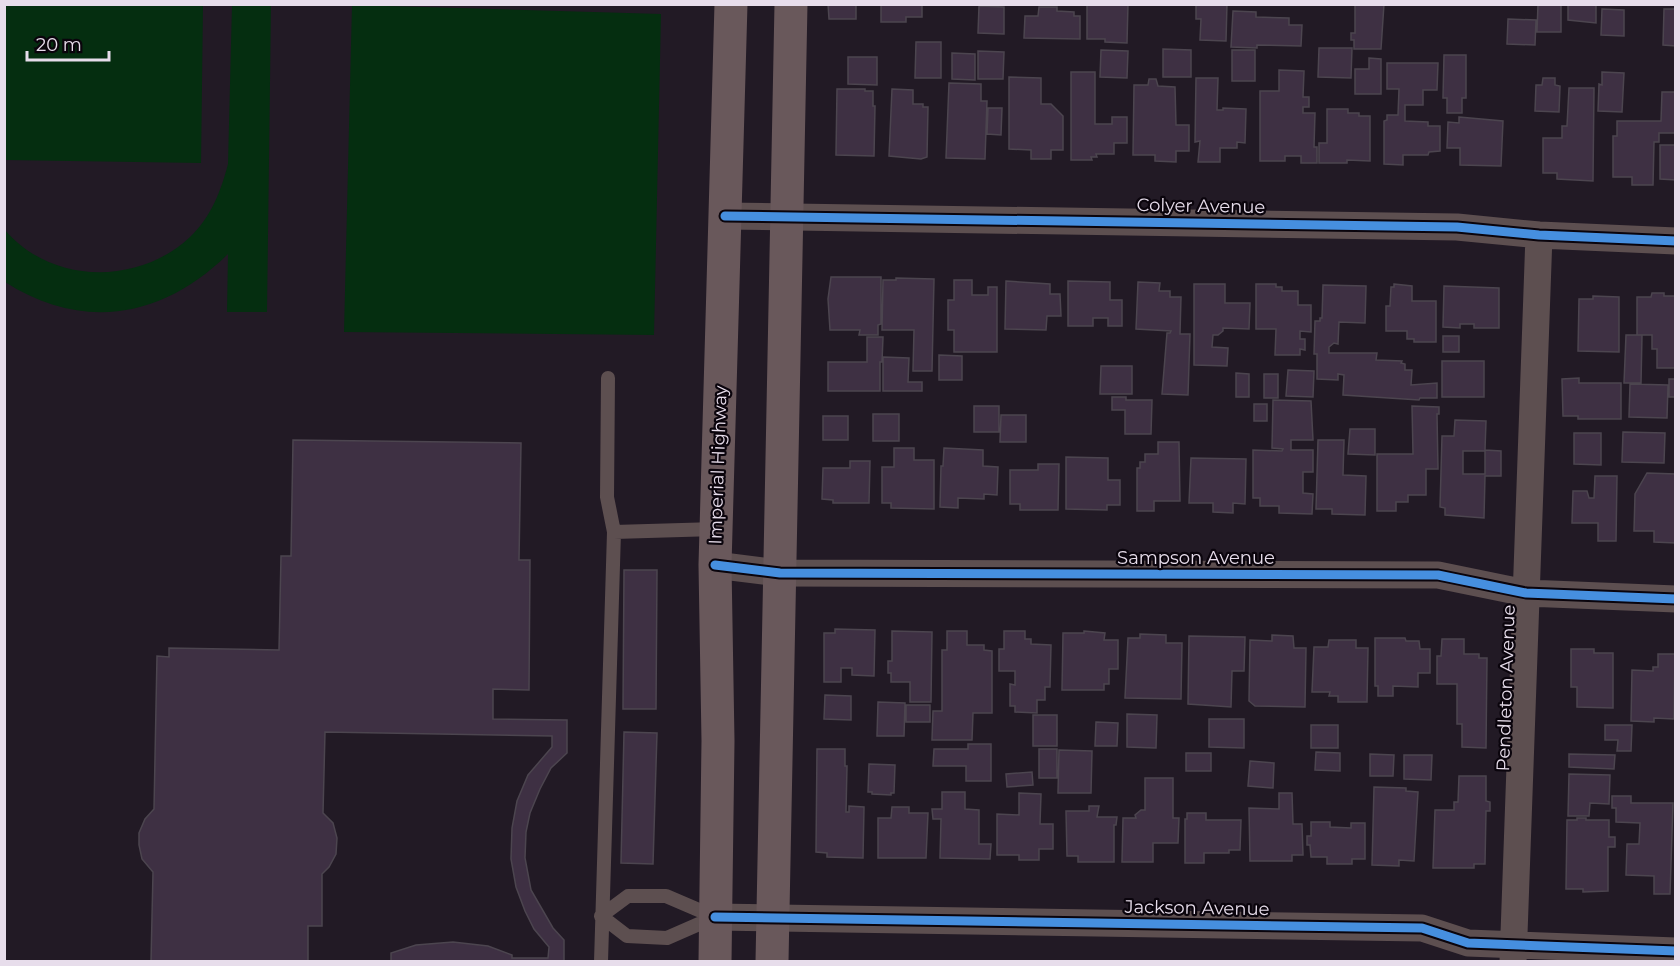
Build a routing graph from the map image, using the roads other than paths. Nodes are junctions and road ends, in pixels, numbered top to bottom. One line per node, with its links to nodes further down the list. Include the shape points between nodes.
1 (731, 4): 3 (main road, Imperial Highway)
2 (791, 4): 4 (main road)
3 (725, 216): 4 (street, Colyer Avenue); 8 (main road, Imperial Highway)
4 (786, 217): 5 (street, Colyer Avenue, via 1457,226); 11 (main road)
5 (1539, 235): 6 (street, Colyer Avenue); 12 (street, Pendleton Avenue)
6 (1676, 241)
7 (608, 378): 9 (lane, via 607,497)
8 (716, 529): 9 (lane); 10 (main road, Imperial Highway)
9 (614, 532): 14 (lane)
10 (715, 565): 11 (street, Sampson Avenue); 15 (main road, Imperial Highway)
11 (780, 573): 12 (street, Sampson Avenue, via 1438,575); 16 (main road)
12 (1526, 593): 13 (street, Sampson Avenue); 18 (street, Pendleton Avenue)
13 (1676, 599)
14 (602, 916): 15 (lane, via 628,896 666,896); 15 (lane, via 627,936 667,938); 19 (lane)
15 (715, 917): 16 (street, Jackson Avenue); 20 (main road, Imperial Highway)
16 (773, 918): 18 (street, Jackson Avenue, via 1422,928); 21 (main road)
17 (1676, 951): 18 (street, Jackson Avenue)
18 (1513, 953)
19 (601, 962)
20 (715, 962)
21 (772, 962)

